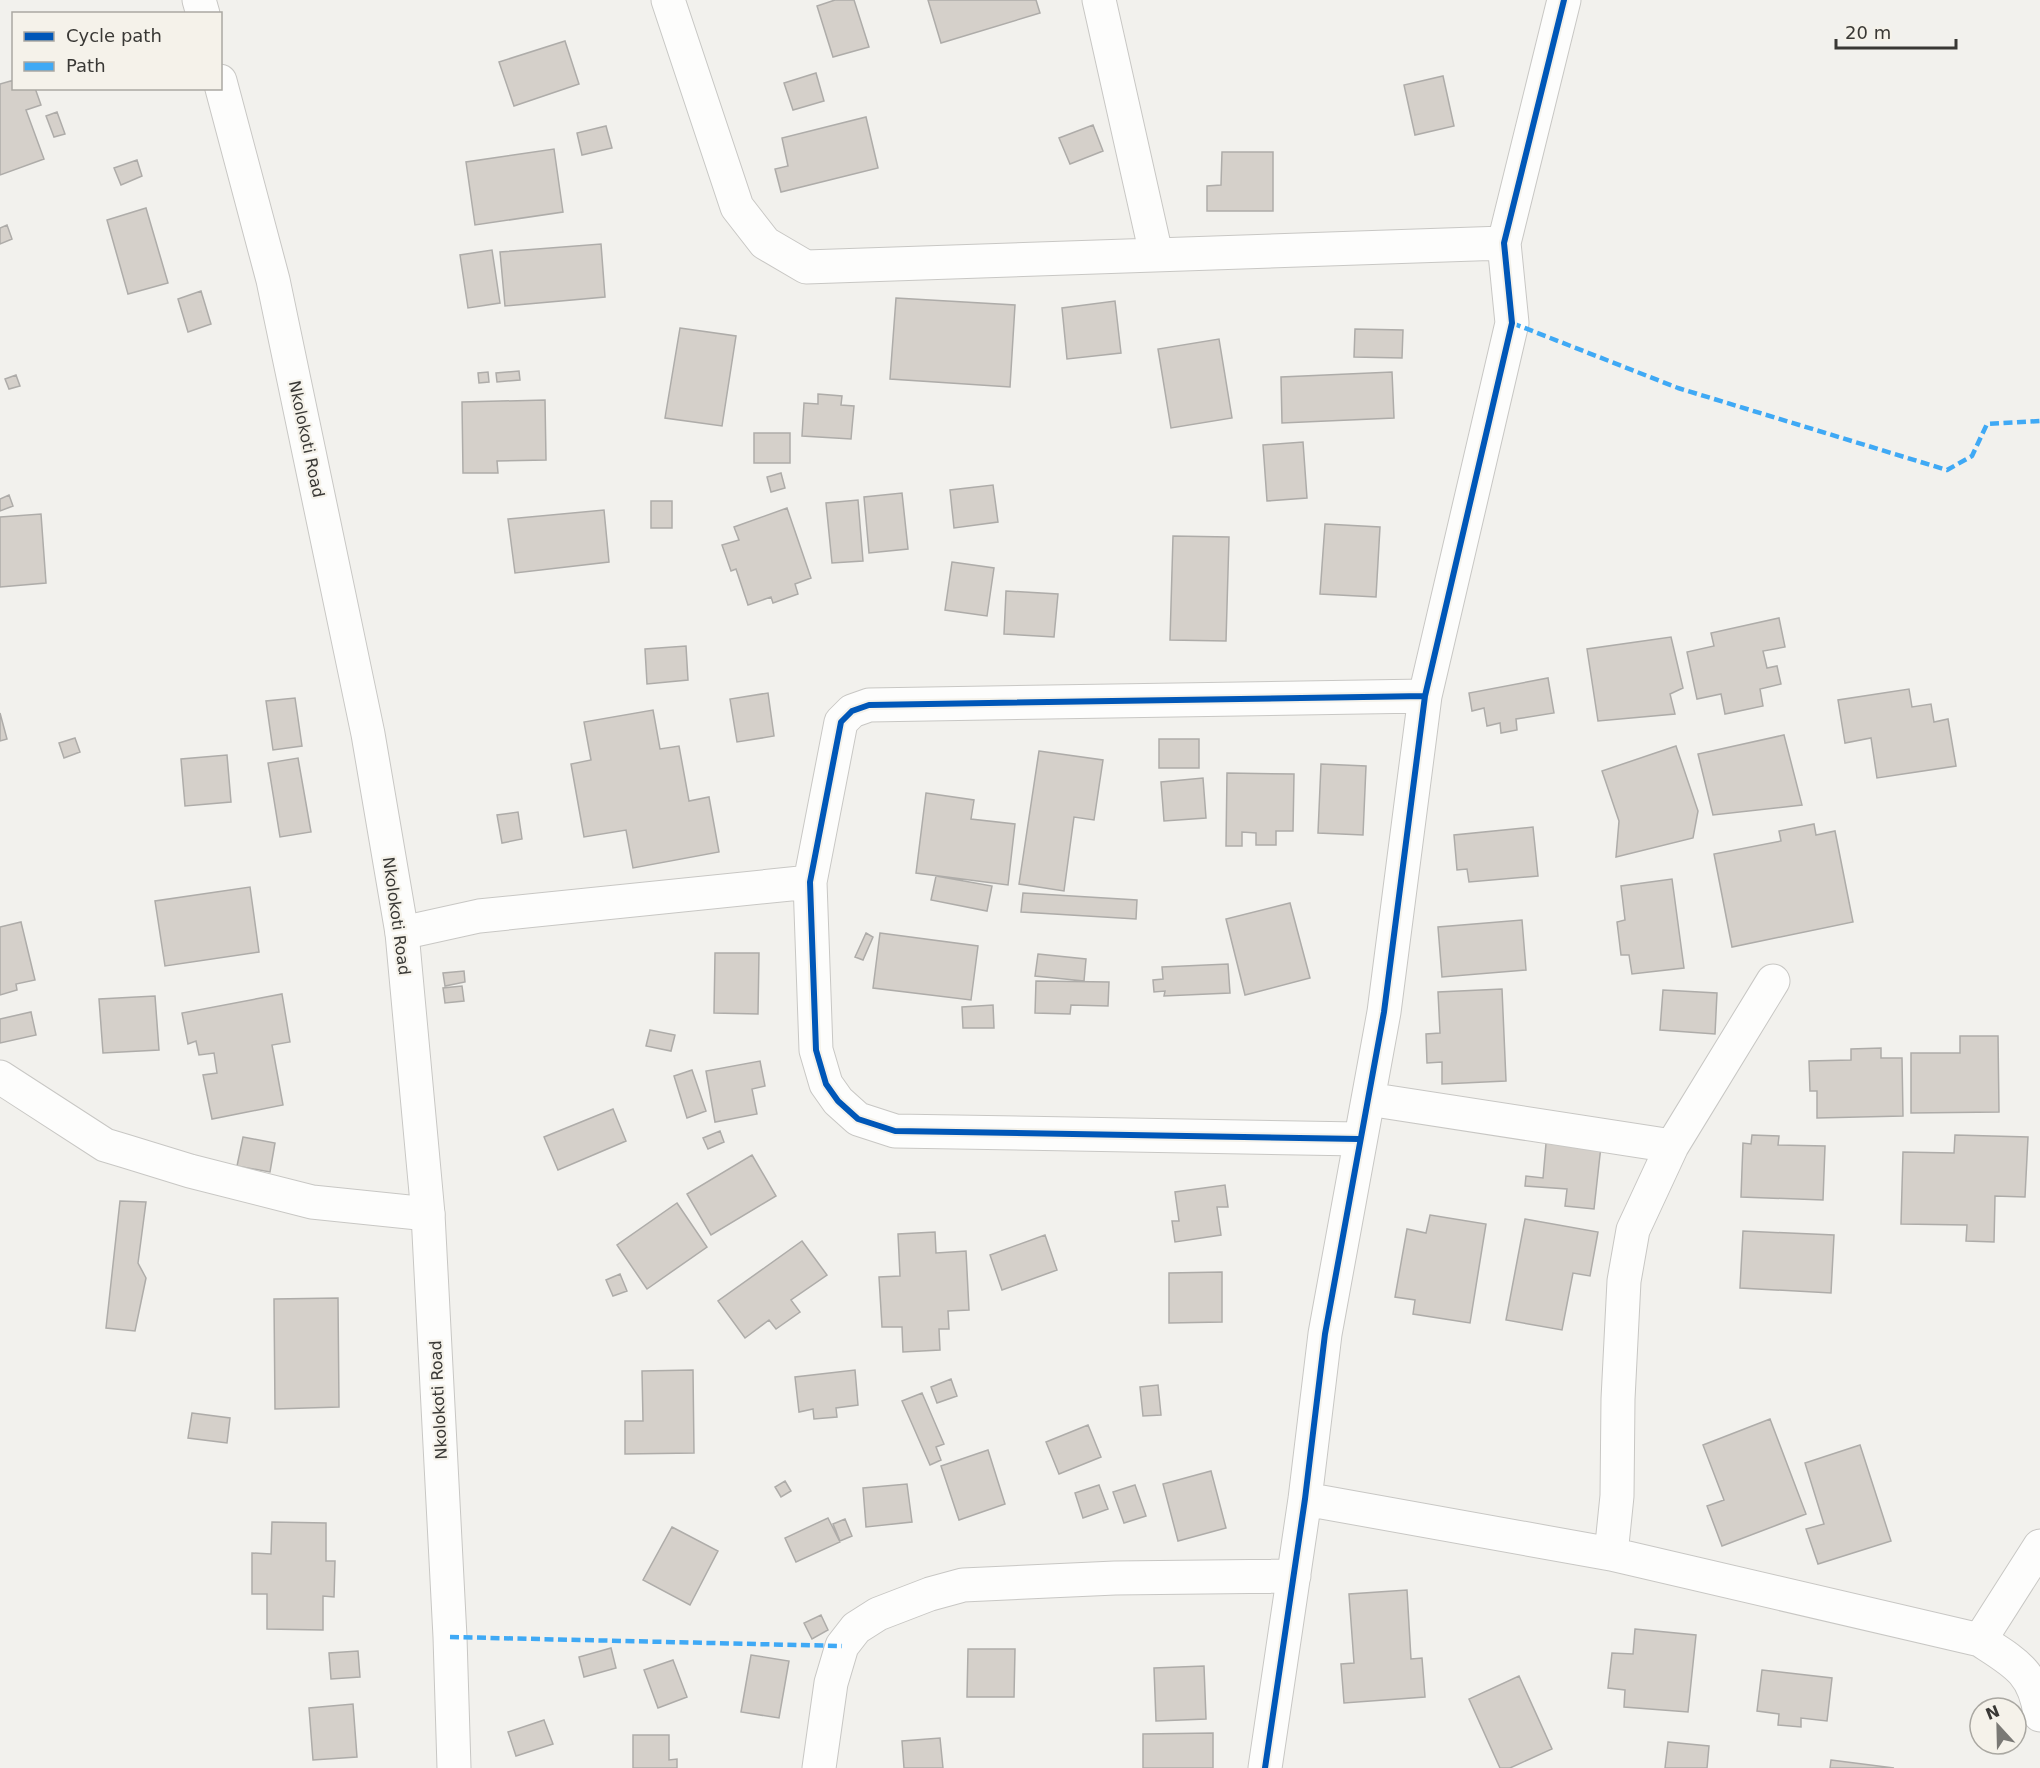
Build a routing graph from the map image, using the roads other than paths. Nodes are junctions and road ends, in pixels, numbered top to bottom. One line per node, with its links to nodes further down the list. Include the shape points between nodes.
1 (668, 0): 6 (street, via 737,207 765,243 806,267)
2 (1099, 0): 6 (street)
3 (1564, 0): 5 (street)
4 (222, 89): 9 (street, Nkolokoti Road, via 273,280 368,734)
5 (1504, 243): 6 (street); 7 (street, via 1512,323)
6 (1156, 255)
7 (1425, 696): 8 (street, via 869,705 852,711 841,722); 12 (street, via 1384,1012)
8 (810, 882): 9 (street, via 480,916); 13 (street, via 816,1050 826,1084 858,1119 895,1131)
9 (402, 933): 15 (street, Nkolokoti Road)
10 (1773, 981): 14 (street)
11 (0, 1077): 15 (street, via 105,1145 312,1202)
12 (1368, 1099): 13 (street); 14 (street)
13 (1359, 1139): 16 (street, via 1325,1334)
14 (1672, 1146): 18 (street, via 1633,1230 1624,1281 1617,1496)
15 (428, 1214): 22 (street, Nkolokoti Road)
16 (1305, 1499): 18 (street); 19 (street)
17 (2040, 1546): 20 (street)
18 (1611, 1554): 20 (street)
19 (1294, 1576): 23 (street, via 963,1585 878,1614 856,1628 842,1646 831,1683); 24 (street)
20 (1980, 1640): 21 (street, via 2028,1676)
21 (2040, 1715)
22 (454, 1768)
23 (819, 1768)
24 (1265, 1768)

